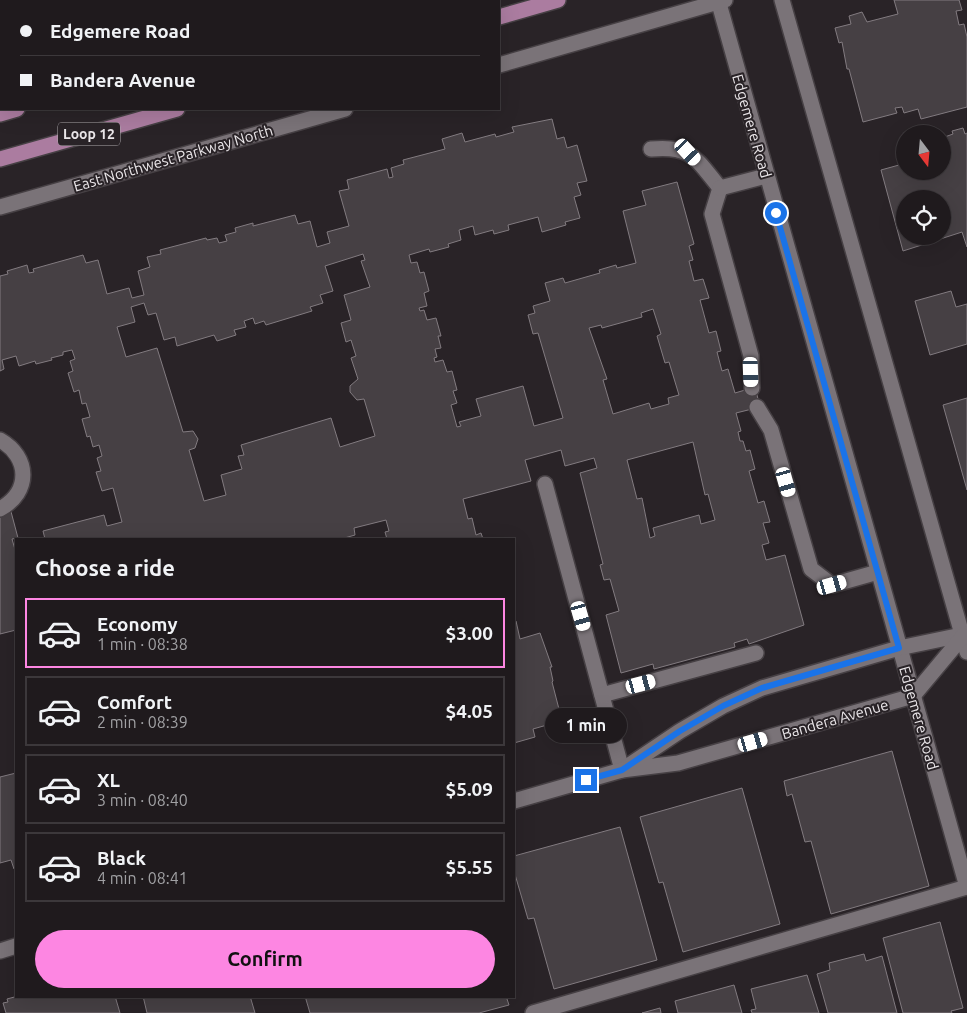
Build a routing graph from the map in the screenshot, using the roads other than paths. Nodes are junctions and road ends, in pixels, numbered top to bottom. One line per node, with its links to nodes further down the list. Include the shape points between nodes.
1 (558, 0): 4 (main road)
2 (782, 0): 21 (street)
3 (720, 1): 5 (street); 12 (street, Edgemere Road)
4 (500, 17)
5 (500, 65)
6 (14, 110): 9 (main road)
7 (174, 110): 11 (main road, Loop 12)
8 (341, 110): 14 (street, East Northwest Parkway North)
9 (0, 114)
10 (651, 149): 13 (street, via 688,152)
11 (0, 159)
12 (766, 176): 13 (street); 20 (street, Edgemere Road)
13 (720, 188): 15 (street, via 712,214 751,356)
14 (0, 207)
15 (752, 388)
16 (757, 407): 20 (street, via 771,430 811,569 832,585)
17 (0, 440): 19 (street, via 17,454 23,478 20,491 12,502)
18 (545, 484): 25 (street)
19 (0, 509)
20 (878, 572): 22 (street, Edgemere Road)
21 (965, 635): 22 (street, Bandera Avenue); 23 (street); 26 (street)
22 (899, 648): 26 (street, Edgemere Road); 27 (street, Bandera Avenue, via 762,688 680,731)
23 (967, 652)
24 (756, 653): 25 (street)
25 (602, 695): 27 (street)
26 (913, 696): 27 (street, Bandera Avenue, via 678,763); 29 (street, Edgemere Road)
27 (622, 770): 28 (street, Bandera Avenue)
28 (515, 802)
29 (967, 887): 32 (street)
30 (15, 946): 31 (street)
31 (0, 951)
32 (533, 1013)

